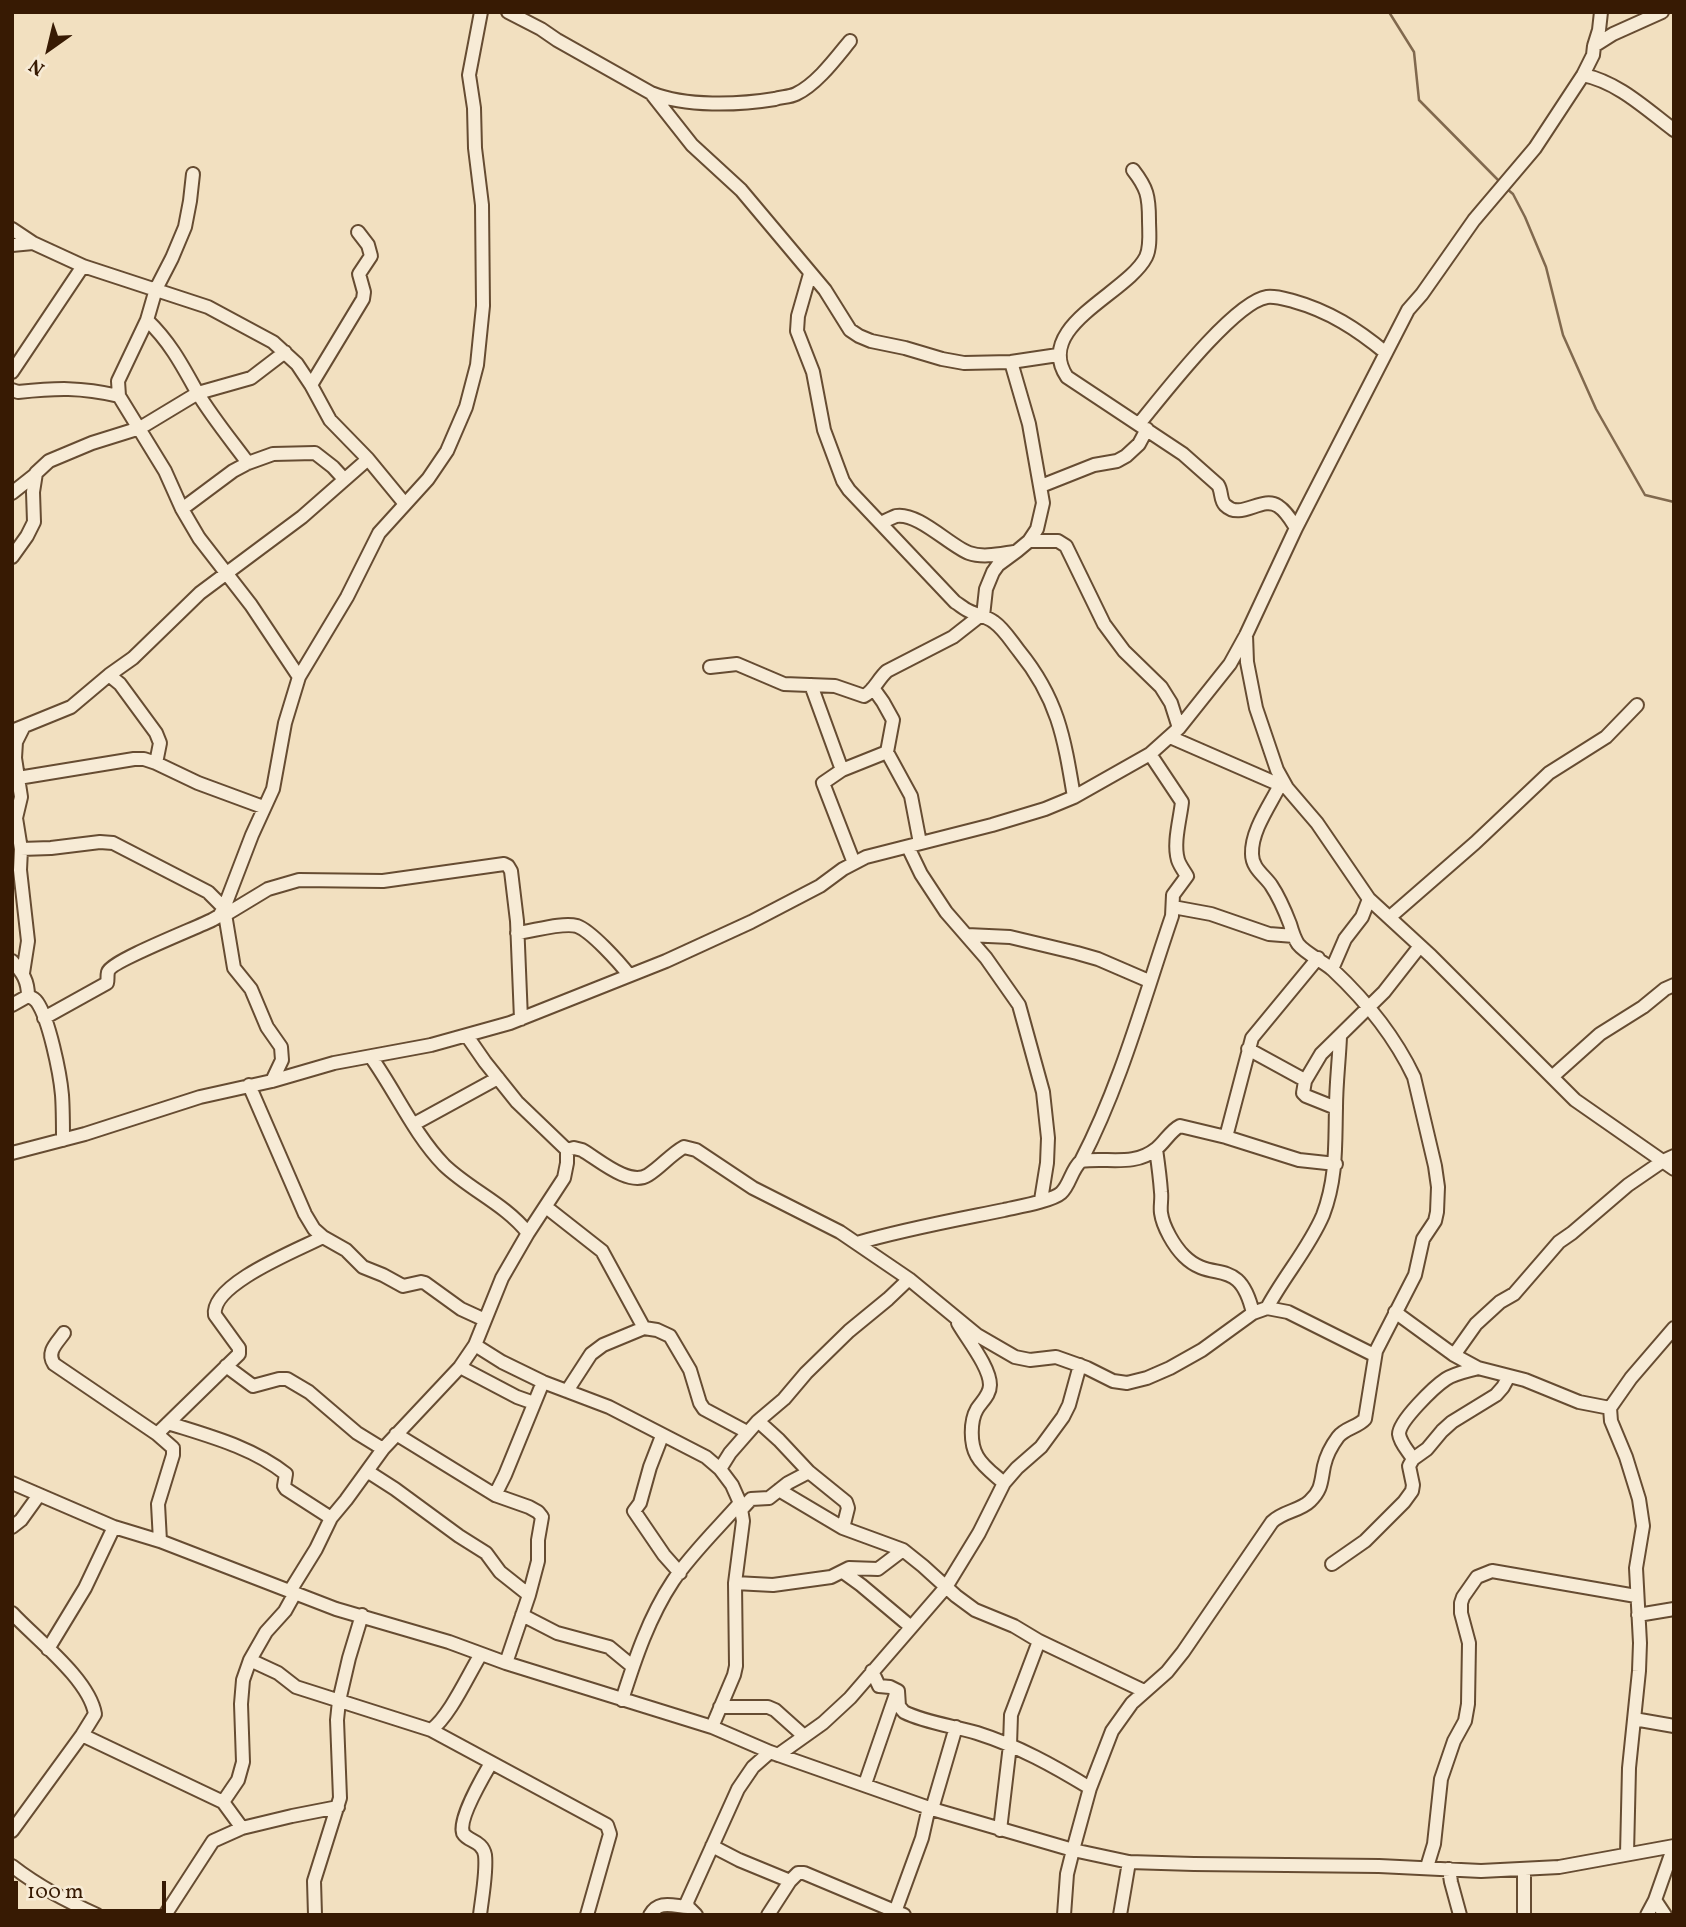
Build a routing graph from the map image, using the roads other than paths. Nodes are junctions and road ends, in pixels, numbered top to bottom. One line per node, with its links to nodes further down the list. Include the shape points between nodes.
1 (481, 12): 37 (street, via 469,75 482,205 484,306 477,365 447,451)
2 (508, 12): 8 (street)
3 (1601, 12): 6 (street)
4 (1662, 12): 6 (street)
5 (850, 41): 8 (street, via 795,95 729,103 693,102)
6 (1594, 46): 7 (street)
7 (1583, 75): 9 (street, via 1614,86); 21 (street, via 1535,148 1474,220 1408,310)
8 (651, 93): 17 (street, via 692,145 741,190)
9 (1674, 130)
10 (1133, 170): 22 (street, via 1148,197 1148,253 1138,268 1066,334)
11 (193, 174): 18 (street, via 185,228)
12 (12, 229): 14 (street)
13 (358, 232): 25 (street, via 371,256 359,274 363,299)
14 (33, 243): 15 (street); 16 (street)
15 (12, 245)
16 (83, 266): 18 (street); 24 (street)
17 (810, 274): 23 (street, via 859,336 964,363); 39 (street, via 796,326 813,372 824,430 843,481)
18 (156, 289): 19 (street); 20 (street, via 208,307)
19 (147, 320): 27 (street, via 172,347); 28 (street, via 118,380)
20 (285, 352): 25 (street); 27 (street, via 251,378)
21 (1386, 353): 29 (street, via 1330,314 1266,297 1242,310 1186,366); 40 (street)
22 (1058, 355): 23 (street); 29 (street, via 1067,377)
23 (1012, 362): 35 (street)
24 (12, 372)
25 (310, 385): 31 (street, via 330,420)
26 (12, 390): 28 (street, via 67,388)
27 (198, 393): 30 (street); 32 (street)
28 (119, 396): 30 (street)
29 (1143, 426): 35 (street, via 1139,444 1126,456); 40 (street, via 1213,479 1227,506 1238,510 1274,504)
30 (140, 428): 33 (street, via 58,456); 38 (street)
31 (368, 459): 34 (street); 37 (street)
32 (248, 463): 34 (street, via 273,454 311,453); 38 (street)
33 (36, 473): 36 (street); 43 (street, via 34,522)
34 (344, 479): 44 (street)
35 (1041, 486): 41 (street, via 1041,517)
36 (12, 493)
37 (405, 504): 49 (street, via 379,533)
38 (182, 509): 44 (street)
39 (881, 523): 42 (street, via 904,516 976,555); 45 (street, via 955,602)
40 (1296, 527): 46 (street)
41 (1028, 541): 42 (street); 53 (street, via 1058,541 1066,546 1104,624 1161,687)
42 (1017, 551): 45 (street, via 993,572)
43 (12, 557)
44 (226, 575): 48 (street); 49 (street)
45 (982, 615): 51 (street, via 953,637 887,671); 62 (street, via 1000,628 1043,685 1064,738)
46 (1245, 635): 53 (street, via 1230,664); 61 (street, via 1256,708)
47 (710, 667): 50 (street, via 737,664 784,684)
48 (109, 675): 54 (street, via 71,707); 58 (street, via 156,733)
49 (299, 677): 63 (street, via 273,789)
50 (811, 685): 51 (street, via 835,686 864,696); 59 (street)
51 (873, 688): 56 (street, via 893,720)
52 (1637, 705): 70 (street, via 1606,737 1549,774)
53 (1179, 728): 55 (street)
54 (18, 729): 60 (street)
55 (1170, 737): 57 (street); 61 (street)
56 (887, 752): 59 (street); 64 (street, via 911,796)
57 (1150, 754): 62 (street); 68 (street, via 1182,802 1177,854 1187,876 1173,895)
58 (156, 763): 60 (street, via 134,759); 63 (street)
59 (842, 770): 66 (street, via 823,785)
60 (15, 778): 65 (street, via 21,797 16,818)
61 (1283, 786): 67 (street, via 1317,823); 73 (street, via 1258,829 1252,857 1280,902)
62 (1074, 797): 64 (street, via 1024,816)
63 (264, 807): 69 (street)
64 (914, 845): 66 (street); 72 (street, via 921,874)
65 (21, 849): 69 (street, via 113,843 208,892); 78 (street, via 28,942)
66 (854, 863): 79 (street, via 751,922)
67 (1369, 899): 70 (street); 77 (street)
68 (1173, 907): 73 (street, via 1211,914 1269,934); 80 (street)
69 (224, 911): 71 (street, via 268,889 299,880 383,881 501,863 511,871); 85 (street, via 111,968 107,983); 93 (street, via 234,968 251,989 281,1047 282,1060)
70 (1390, 917): 74 (street)
71 (517, 933): 79 (street, via 578,927); 86 (street)
72 (967, 935): 80 (street, via 1010,937 1098,959); 106 (street, via 1019,1005 1033,1049 1047,1132)
73 (1294, 936): 75 (street)
74 (1420, 946): 84 (street); 91 (street)
75 (1318, 958): 77 (street); 89 (street, via 1258,1029)
76 (12, 961): 78 (street)
77 (1332, 969): 84 (street)
78 (23, 973): 82 (street)
79 (629, 975): 86 (street)
80 (1149, 981): 103 (street, via 1100,1124)
81 (1674, 985): 91 (street, via 1600,1034)
82 (28, 996): 83 (street); 85 (street)
83 (12, 1005)
84 (1369, 1007): 88 (street); 113 (street, via 1414,1077 1438,1187 1435,1221 1423,1239 1415,1275)
85 (44, 1018): 99 (street, via 62,1093)
86 (521, 1019): 87 (street)
87 (467, 1035): 90 (street); 92 (street)
88 (1340, 1037): 94 (street, via 1321,1054); 96 (street)
89 (1248, 1049): 94 (street); 98 (street)
90 (371, 1057): 93 (street, via 334,1062); 97 (street)
91 (1552, 1077): 104 (street, via 1575,1100)
92 (498, 1078): 97 (street); 101 (street)
93 (272, 1081): 95 (street)
94 (1305, 1081): 96 (street, via 1304,1095)
95 (248, 1086): 99 (street); 109 (street, via 305,1214)
96 (1336, 1108): 105 (street)
97 (414, 1124): 108 (street, via 449,1169)
98 (1226, 1137): 100 (street, via 1180,1126); 105 (street, via 1299,1160)
99 (63, 1140): 102 (street)
100 (1156, 1149): 103 (street, via 1133,1160); 114 (street, via 1161,1213 1167,1231 1193,1262 1237,1279)
101 (567, 1150): 107 (street, via 564,1178); 110 (street, via 582,1150 634,1179 645,1177 680,1149 691,1148 753,1188)
102 (12, 1153)
103 (1081, 1161): 106 (street, via 1061,1193)
104 (1670, 1162): 122 (street, via 1628,1185 1559,1242 1514,1294 1476,1324)
105 (1336, 1164): 112 (street, via 1313,1236)
106 (1041, 1200): 110 (street)
107 (546, 1207): 108 (street); 117 (street, via 602,1251)
108 (528, 1233): 116 (street)
109 (323, 1237): 116 (street, via 348,1251 363,1267 403,1286 425,1283); 124 (street, via 250,1273 217,1301 215,1315 239,1348)
110 (857, 1243): 111 (street)
111 (909, 1279): 115 (street); 133 (street)
112 (1267, 1308): 114 (street); 121 (street, via 1289,1312)
113 (1395, 1312): 121 (street); 122 (street)
114 (1254, 1313): 123 (street, via 1202,1350 1147,1378 1113,1381)
115 (954, 1316): 123 (street, via 1016,1357 1056,1357); 145 (street, via 990,1385 973,1420 976,1455)
116 (485, 1320): 120 (street)
117 (644, 1328): 130 (street, via 591,1354); 135 (street, via 670,1336 690,1370 704,1409)
118 (1674, 1328): 132 (street)
119 (64, 1333): 136 (street, via 50,1355 54,1364)
120 (475, 1345): 125 (street); 129 (street)
121 (1374, 1355): 178 (street, via 1366,1417 1339,1436 1320,1488 1307,1504 1275,1519 1183,1652)
122 (1457, 1356): 126 (street); 128 (street)
123 (1080, 1365): 145 (street, via 1063,1417 1041,1447)
124 (226, 1366): 134 (street); 139 (street, via 253,1386 287,1379)
125 (460, 1367): 131 (street); 137 (street)
126 (1478, 1368): 127 (street); 128 (street)
127 (1509, 1376): 132 (street, via 1579,1402); 140 (street, via 1496,1395 1452,1422)
128 (1447, 1377): 140 (street, via 1400,1429 1400,1438)
129 (543, 1382): 130 (street); 131 (street)
130 (567, 1391): 138 (street)
131 (534, 1404): 148 (street)
132 (1610, 1408): 163 (street, via 1641,1507)
133 (758, 1421): 135 (street); 143 (street)
134 (168, 1423): 136 (street); 150 (street, via 234,1444 278,1468 286,1474 286,1489)
135 (747, 1432): 141 (street)
136 (158, 1434): 154 (street, via 174,1452 158,1504)
137 (396, 1434): 139 (street); 148 (street)
138 (663, 1436): 141 (street); 158 (street, via 634,1511)
139 (383, 1449): 142 (street)
140 (1413, 1459): 156 (street, via 1409,1469 1412,1491 1404,1502 1365,1541)
141 (720, 1469): 149 (street)
142 (367, 1471): 150 (street); 162 (street, via 486,1553 500,1572)
143 (809, 1472): 146 (street); 153 (street, via 848,1503)
144 (12, 1483): 147 (street)
145 (1004, 1483): 160 (street)
146 (779, 1490): 149 (street); 153 (street)
147 (39, 1495): 151 (street); 152 (street)
148 (495, 1495): 162 (street, via 529,1507 542,1517)
149 (741, 1506): 158 (street); 159 (street)
150 (331, 1518): 161 (street)
151 (12, 1527)
152 (114, 1527): 154 (street); 171 (street, via 85,1588)
153 (843, 1528): 155 (street)
154 (160, 1541): 161 (street)
155 (903, 1550): 157 (street, via 878,1569); 160 (street)
156 (1332, 1564)
157 (843, 1572): 159 (street, via 773,1585); 169 (street)
158 (680, 1573): 175 (street, via 651,1619)
159 (735, 1583): 181 (street, via 736,1666)
160 (946, 1587): 169 (street); 170 (street, via 975,1610)
161 (293, 1592): 166 (street); 173 (street)
162 (529, 1595): 167 (street)
163 (1636, 1596): 168 (street); 206 (street, via 1492,1571 1477,1577 1461,1603 1469,1643 1468,1704 1441,1779)
164 (1674, 1609): 168 (street)
165 (12, 1613): 171 (street)
166 (362, 1615): 172 (street); 180 (street)
167 (522, 1615): 174 (street); 175 (street, via 557,1633 609,1647)
168 (1638, 1615): 182 (street)
169 (911, 1627): 176 (street)
170 (1039, 1641): 178 (street); 189 (street, via 1011,1715)
171 (48, 1649): 187 (street, via 92,1700 95,1714)
172 (481, 1654): 174 (street); 186 (street)
173 (250, 1660): 180 (street, via 296,1687); 194 (street, via 241,1704 243,1762 238,1780)
174 (506, 1663): 179 (street)
175 (632, 1667): 179 (street)
176 (872, 1671): 177 (street, via 880,1686); 188 (street, via 850,1698)
177 (897, 1690): 185 (street, via 904,1712); 192 (street)
178 (1144, 1691): 193 (street, via 1112,1731)
179 (622, 1700): 184 (street)
180 (339, 1701): 186 (street); 195 (street)
181 (720, 1707): 184 (street); 188 (street, via 768,1707)
182 (1634, 1719): 183 (street); 203 (street)
183 (1674, 1726)
184 (712, 1727): 190 (street)
185 (956, 1727): 189 (street); 196 (street)
186 (431, 1730): 191 (street)
187 (82, 1735): 194 (street); 199 (street)
188 (804, 1736): 190 (street)
189 (1010, 1745): 193 (street); 198 (street)
190 (774, 1754): 192 (street); 200 (street, via 745,1777)
191 (491, 1763): 216 (street, via 475,1793 463,1832 485,1851); 217 (street, via 607,1825 610,1834)
192 (865, 1784): 196 (street)
193 (1090, 1788): 202 (street)
194 (223, 1802): 197 (street)
195 (338, 1807): 197 (street); 215 (street, via 314,1881)
196 (930, 1808): 198 (street); 212 (street)
197 (242, 1828): 214 (street, via 213,1841)
198 (1000, 1830): 202 (street)
199 (12, 1831)
200 (712, 1846): 209 (street); 211 (street, via 687,1902)
201 (1674, 1846): 203 (street); 210 (street)
202 (1073, 1850): 204 (street); 220 (street)
203 (1627, 1854): 208 (street)
204 (1129, 1862): 206 (street); 221 (street)
205 (12, 1866): 213 (street, via 58,1897)
206 (1427, 1867): 207 (street)
207 (1449, 1869): 208 (street); 222 (street)
208 (1524, 1870): 223 (street)
209 (790, 1881): 212 (street, via 804,1873); 219 (street)
210 (1655, 1900): 224 (street); 225 (street)
211 (692, 1911): 218 (street, via 660,1905)
212 (895, 1913)
213 (97, 1915)
214 (165, 1915)
215 (316, 1915)
216 (480, 1915)
217 (587, 1915)
218 (650, 1915)
219 (768, 1915)
220 (1064, 1915)
221 (1120, 1915)
222 (1460, 1915)
223 (1524, 1915)
224 (1647, 1915)
225 (1665, 1915)

